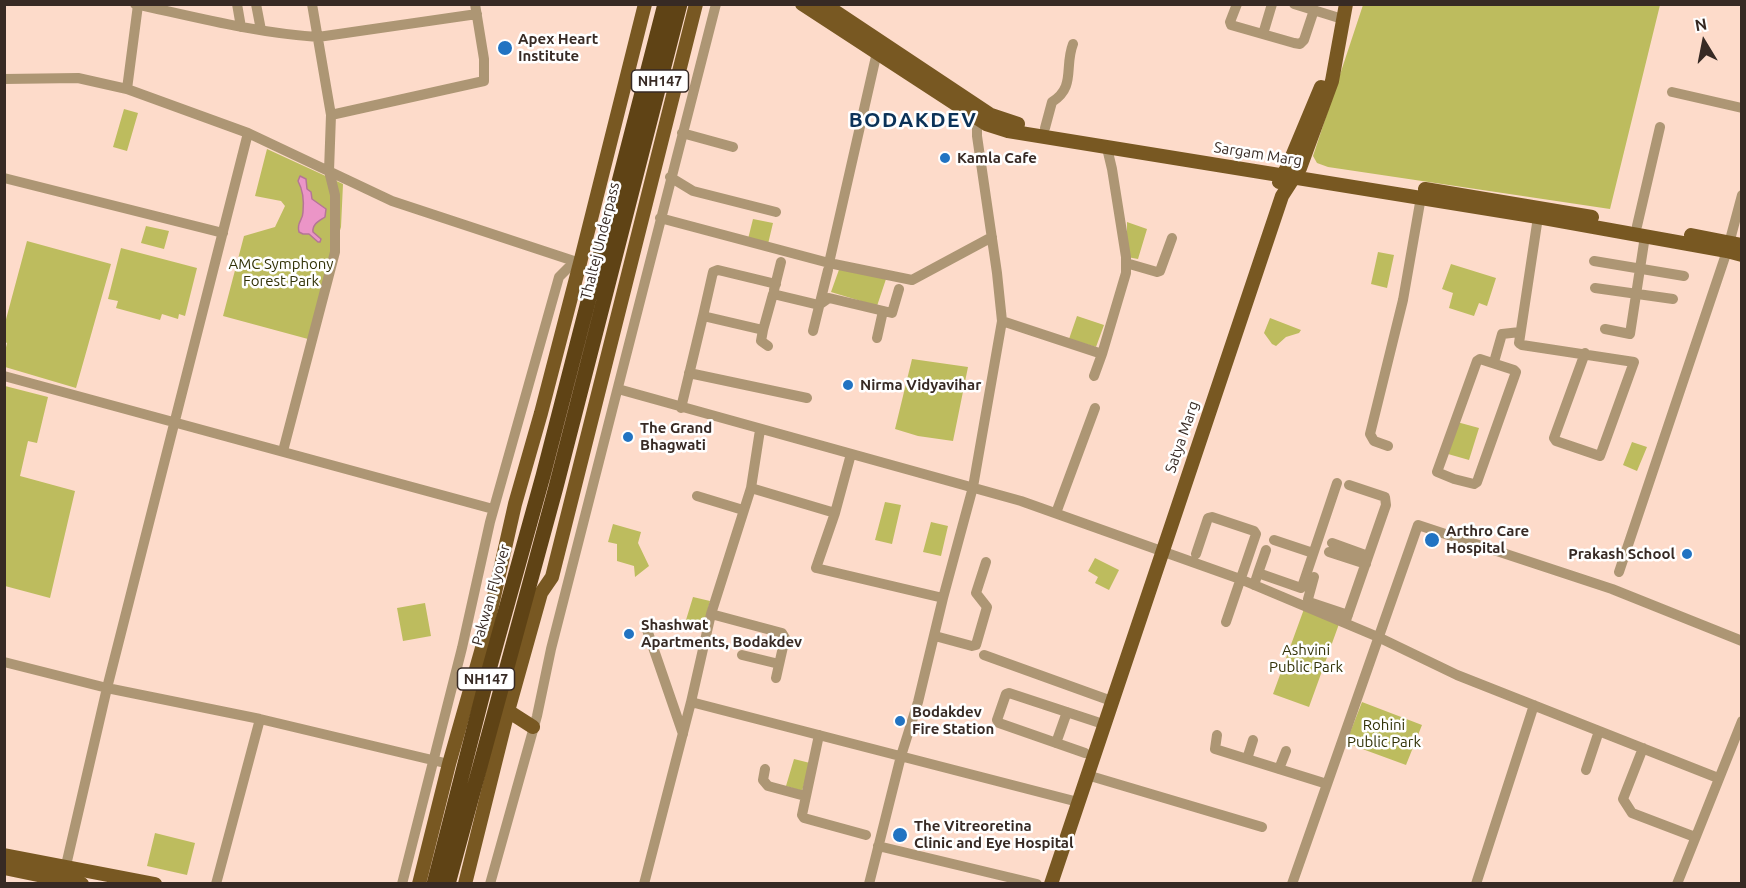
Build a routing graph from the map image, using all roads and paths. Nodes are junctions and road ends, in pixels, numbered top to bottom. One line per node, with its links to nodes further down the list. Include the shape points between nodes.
1 (237, 4): 20 (street)
2 (256, 4): 21 (street)
3 (645, 4): 55 (main road)
4 (665, 4): 90 (highway, Thaltej Underpass / NH147)
5 (680, 4): 95 (highway, Thaltej Underpass / NH147)
6 (696, 4): 117 (main road, via 552,577)
7 (716, 4): 35 (street)
8 (802, 4): 25 (main road, Sargam Marg)
9 (824, 4): 25 (main road, Sargam Marg)
10 (1237, 4): 22 (street, via 1231,25)
11 (1272, 4): 22 (street)
12 (1294, 4): 18 (street)
13 (1346, 4): 39 (main road, Satya Marg, via 1332,81)
14 (136, 5): 16 (street); 27 (street)
15 (314, 5): 23 (street)
16 (172, 8): 20 (street)
17 (476, 9): 23 (street); 31 (street, via 484,81)
18 (1314, 10): 19 (street); 22 (street, via 1300,44)
19 (1337, 11): 39 (main road, Satya Marg, via 1328,70)
20 (241, 27): 21 (street)
21 (261, 30): 23 (street)
22 (1263, 34)
23 (318, 38): 31 (street)
24 (1073, 44): 33 (street, via 1066,88 1052,102)
25 (880, 47): 30 (main road, Sargam Marg); 57 (street)
26 (4, 79): 27 (street, via 78,78)
27 (128, 89): 34 (street)
28 (1672, 92): 29 (street)
29 (1742, 108)
30 (981, 114): 33 (main road, Sargam Marg); 37 (main road, Sargam Marg, via 986,124 1008,131); 49 (street, via 977,136)
31 (331, 115): 38 (street)
32 (1660, 127): 47 (street)
33 (1045, 128): 39 (main road, Sargam Marg)
34 (248, 133): 38 (street); 48 (street)
35 (682, 133): 36 (street); 40 (street)
36 (733, 147)
37 (1107, 148): 39 (main road, Sargam Marg); 56 (street)
38 (329, 171): 55 (street, via 392,201); 88 (street, via 335,195 335,252)
39 (1291, 171): 43 (main road, Sargam Marg); 47 (main road, Sargam Marg, via 1484,198); 103 (main road, Satya Marg)
40 (670, 177): 44 (street, via 693,191); 46 (street)
41 (4, 178): 48 (street)
42 (1742, 195): 51 (street)
43 (1422, 197): 45 (main road, Sargam Marg); 87 (street, via 1403,300 1370,434 1374,441)
44 (777, 212)
45 (1538, 217): 47 (main road, Sargam Marg); 72 (street)
46 (660, 218): 57 (street); 81 (street)
47 (1641, 231): 51 (main road, Sargam Marg); 58 (street)
48 (223, 233): 85 (street)
49 (992, 237): 57 (street, via 912,280); 68 (street)
50 (1172, 238): 56 (street, via 1160,271)
51 (1733, 245): 52 (main road, Sargam Marg); 111 (street)
52 (1742, 255)
53 (1594, 261): 58 (street)
54 (782, 262): 61 (street)
55 (580, 263): 97 (street, via 559,277); 106 (main road)
56 (1126, 263): 76 (street)
57 (828, 266): 65 (street)
58 (1640, 268): 59 (street); 63 (street)
59 (1684, 276)
60 (1594, 288): 63 (street)
61 (775, 289): 65 (street); 67 (street, via 718,270 713,272); 70 (street)
62 (899, 289): 66 (street, via 892,314)
63 (1635, 294): 64 (street); 69 (street, via 1630,334)
64 (1673, 299)
65 (819, 305): 66 (street, via 829,298); 71 (street)
66 (883, 311): 73 (street)
67 (703, 316): 70 (street); 78 (street)
68 (1002, 321): 76 (street); 93 (street)
69 (1605, 329)
70 (763, 330): 74 (street, via 761,341)
71 (813, 331)
72 (1520, 332): 75 (street, via 1522,345); 77 (street, via 1502,334)
73 (877, 338)
74 (768, 346)
75 (1585, 353): 75 (street, via 1634,362 1600,456 1555,440)
76 (1102, 354): 80 (street)
77 (1494, 362): 77 (street, via 1477,361 1438,473 1477,482 1516,372)
78 (689, 373): 82 (street); 83 (street)
79 (4, 376): 85 (street)
80 (1094, 376)
81 (618, 389): 83 (street); 142 (street)
82 (807, 398)
83 (681, 408): 86 (street)
84 (1095, 408): 100 (street)
85 (174, 422): 88 (street); 133 (street)
86 (760, 430): 89 (street); 94 (street)
87 (1388, 446)
88 (283, 451): 97 (street)
89 (851, 454): 93 (street); 99 (street)
90 (548, 457): 106 (main road, via 533,472); 177 (highway, Pakwan Flyover / NH147)
91 (1337, 483): 105 (street)
92 (1349, 485): 108 (street, via 1384,497 1386,505)
93 (973, 487): 100 (street); 118 (street)
94 (751, 488): 98 (street); 99 (street)
95 (554, 495): 117 (main road, via 561,500); 178 (highway, NH147)
96 (697, 496): 98 (street)
97 (494, 509): 154 (street)
98 (743, 510): 121 (street)
99 (835, 513): 118 (street, via 816,568)
100 (1056, 513): 103 (street)
101 (1274, 540): 105 (street)
102 (1330, 548): 108 (street)
103 (1158, 549): 113 (street); 134 (main road, Satya Marg); 159 (main road, Satya Marg)
104 (1266, 550): 112 (street)
105 (1313, 553): 116 (street, via 1302,587)
106 (505, 554): 155 (main road)
107 (1196, 554): 113 (street, via 1208,518 1254,531)
108 (1367, 560): 122 (street)
109 (986, 562): 125 (street, via 976,593 987,607 976,645)
110 (1225, 567): 113 (street)
111 (1619, 572)
112 (1258, 573): 115 (street); 116 (street)
113 (1241, 576): 115 (street); 123 (street)
114 (1314, 577): 120 (street, via 1308,599)
115 (1254, 585): 119 (street)
116 (1297, 587): 119 (street)
117 (542, 593): 137 (main road)
118 (943, 598): 125 (street)
119 (1292, 602): 120 (street)
120 (1317, 608): 122 (street)
121 (711, 615): 131 (street, via 782,633 785,638); 135 (street)
122 (1347, 619): 126 (street)
123 (1226, 622)
124 (645, 624): 144 (street)
125 (934, 636): 152 (street)
126 (1378, 637): 127 (street, via 1418,525 1612,589); 136 (street, via 1457,675); 161 (street)
127 (1742, 641)
128 (742, 655): 131 (street)
129 (984, 655): 134 (street)
130 (4, 662): 133 (street)
131 (779, 664): 132 (street)
132 (776, 678)
133 (106, 688): 139 (street); 169 (street)
134 (1106, 699): 141 (main road, Satya Marg)
135 (691, 702): 144 (street); 145 (street)
136 (1533, 705): 143 (street); 187 (street)
137 (508, 711): 142 (main road); 179 (main road)
138 (1067, 712): 141 (street); 148 (street); 148 (street, via 1006,694 999,723)
139 (260, 719): 154 (street); 174 (street)
140 (1742, 721): 160 (street)
141 (1097, 722): 151 (main road, Satya Marg)
142 (533, 727): 180 (street)
143 (1599, 731): 149 (street); 158 (street)
144 (683, 734): 181 (street)
145 (819, 735): 152 (street); 162 (street)
146 (1217, 735): 153 (street, via 1215,749)
147 (1253, 740): 153 (street)
148 (1056, 743): 151 (street)
149 (1643, 748): 160 (street); 166 (street, via 1623,799 1632,813)
150 (1286, 752): 157 (street)
151 (1085, 753): 163 (main road, Satya Marg)
152 (901, 756): 163 (street); 167 (street)
153 (1247, 759): 157 (street)
154 (433, 760): 155 (street); 175 (street)
155 (449, 764): 176 (main road)
156 (765, 769): 162 (street, via 763,780 768,786)
157 (1279, 769): 161 (street)
158 (1586, 770)
159 (1087, 775): 163 (main road, Satya Marg); 164 (street)
160 (1718, 778): 166 (street)
161 (1327, 784): 186 (street)
162 (805, 796): 165 (street, via 801,811 804,818)
163 (1074, 801): 184 (main road, Satya Marg); 185 (main road, Satya Marg)
164 (1262, 827)
165 (866, 835)
166 (1695, 837): 188 (street)
167 (878, 846): 182 (street); 183 (street)
168 (4, 855): 169 (main road)
169 (66, 866): 171 (street); 173 (main road)
170 (4, 868): 171 (main road)
171 (62, 882): 172 (main road)
172 (82, 884)
173 (155, 884)
174 (216, 884)
175 (402, 884)
176 (419, 884)
177 (434, 884)
178 (448, 884)
179 (465, 884)
180 (490, 884)
181 (644, 884)
182 (869, 884)
183 (1037, 884)
184 (1045, 884)
185 (1051, 884)
186 (1292, 884)
187 (1476, 884)
188 (1677, 884)

